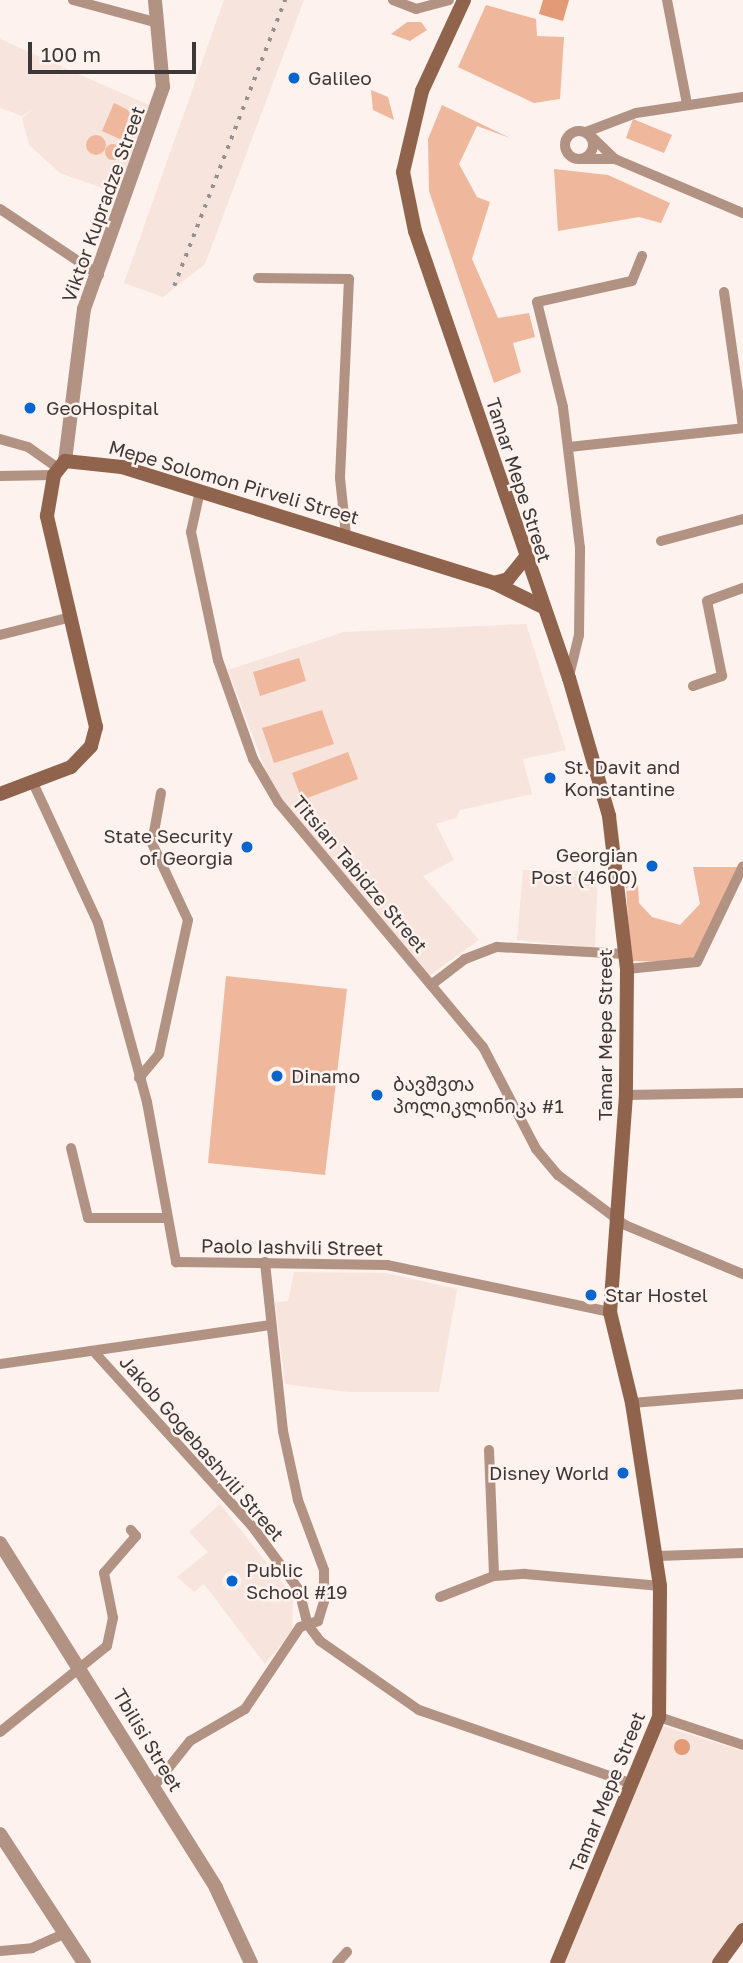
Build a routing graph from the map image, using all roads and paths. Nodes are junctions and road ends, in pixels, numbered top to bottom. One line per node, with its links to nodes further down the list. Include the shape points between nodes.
1 (73, 0): 7 (street)
2 (155, 0): 7 (street, Viktor Kupradze Street)
3 (393, 0): 4 (street, via 416,9)
4 (449, 0)
5 (464, 0): 28 (main road, Tamar Mepe Street, via 422,91 402,172 415,231)
6 (667, 0): 9 (street)
7 (158, 23): 16 (street, Viktor Kupradze Street, via 163,87)
8 (743, 97): 9 (street)
9 (687, 104): 10 (street, via 636,113)
10 (588, 134): 11 (street, via 593,149); 11 (street, via 572,132 565,145 568,154); 12 (street)
11 (582, 159): 12 (street)
12 (615, 159): 14 (street)
13 (0, 209): 16 (street)
14 (743, 214)
15 (642, 256): 21 (street, via 632,281 537,302)
16 (99, 275): 22 (street, Viktor Kupradze Street, via 78,346)
17 (257, 278): 26 (street, via 349,279 340,478)
18 (724, 292): 19 (street)
19 (743, 428): 21 (street)
20 (0, 439): 22 (street, via 28,447)
21 (569, 447): 34 (street, via 580,548 579,635)
22 (59, 469): 23 (street); 24 (main road, Mepe Solomon Pirveli Street, via 122,467); 32 (main road, via 47,516)
23 (0, 476)
24 (200, 491): 26 (main road, Mepe Solomon Pirveli Street); 41 (street, Titsian Tabidze Street, via 191,532 218,660 253,759 293,822)
25 (743, 519): 27 (street)
26 (346, 535): 29 (main road, Mepe Solomon Pirveli Street)
27 (661, 541)
28 (524, 559): 29 (main road, via 508,579); 31 (main road, Tamar Mepe Street)
29 (494, 583): 31 (main road, Mepe Solomon Pirveli Street)
30 (743, 588): 35 (street, via 708,601 722,676)
31 (541, 606): 34 (main road, Tamar Mepe Street)
32 (71, 617): 33 (street); 36 (main road, via 96,727 81,758)
33 (0, 635)
34 (569, 678): 40 (main road, Tamar Mepe Street, via 609,816)
35 (693, 686)
36 (34, 785): 38 (main road); 42 (street, Paolo Iashvili Street, via 93,909)
37 (161, 793): 42 (street, via 152,843 188,920 159,1054)
38 (0, 794)
39 (743, 866): 40 (street, via 697,962)
40 (626, 961): 41 (street, via 497,947 465,959); 44 (main road, Tamar Mepe Street)
41 (431, 985): 47 (street, Titsian Tabidze Street, via 483,1046 539,1154)
42 (139, 1078): 46 (street, Paolo Iashvili Street)
43 (743, 1093): 44 (street)
44 (626, 1095): 47 (main road, Tamar Mepe Street)
45 (71, 1148): 46 (street, via 88,1218)
46 (164, 1217): 48 (street, Paolo Iashvili Street, via 176,1262)
47 (618, 1218): 49 (street, Titsian Tabidze Street); 50 (main road, Tamar Mepe Street)
48 (265, 1262): 50 (street, Paolo Iashvili Street, via 387,1265); 51 (street)
49 (743, 1274)
50 (610, 1312): 55 (main road, Tamar Mepe Street)
51 (271, 1325): 52 (street); 64 (street, via 283,1431 298,1500 324,1570 318,1621)
52 (96, 1354): 53 (street, Jakob Gogebashvili Street); 64 (street, Jakob Gogebashvili Street, via 252,1527 299,1590)
53 (0, 1364)
54 (743, 1394): 55 (street)
55 (632, 1403): 60 (main road, Tamar Mepe Street, via 643,1500)
56 (489, 1450): 61 (street)
57 (131, 1530): 65 (street, via 136,1536 104,1573 113,1618 107,1646)
58 (0, 1543): 65 (street, Tbilisi Street)
59 (743, 1553): 60 (street)
60 (658, 1556): 62 (main road, Tamar Mepe Street)
61 (494, 1576): 62 (street); 63 (street)
62 (660, 1586): 66 (main road, Tamar Mepe Street)
63 (440, 1597)
64 (308, 1625): 69 (street, via 320,1641 419,1710); 70 (street, via 299,1627 245,1709 190,1741)
65 (82, 1668): 67 (street); 70 (street, Tbilisi Street)
66 (659, 1717): 68 (street); 69 (main road, Tamar Mepe Street)
67 (0, 1732)
68 (743, 1745)
69 (633, 1784): 79 (main road, Tamar Mepe Street)
70 (153, 1786): 77 (street, Tbilisi Street, via 216,1888)
71 (0, 1834): 73 (street)
72 (743, 1930): 80 (main road)
73 (65, 1933): 74 (street, via 32,1948); 76 (street)
74 (0, 1951)
75 (347, 1952): 78 (street)
76 (84, 1963)
77 (251, 1963)
78 (337, 1963)
79 (557, 1963)
80 (719, 1963)

